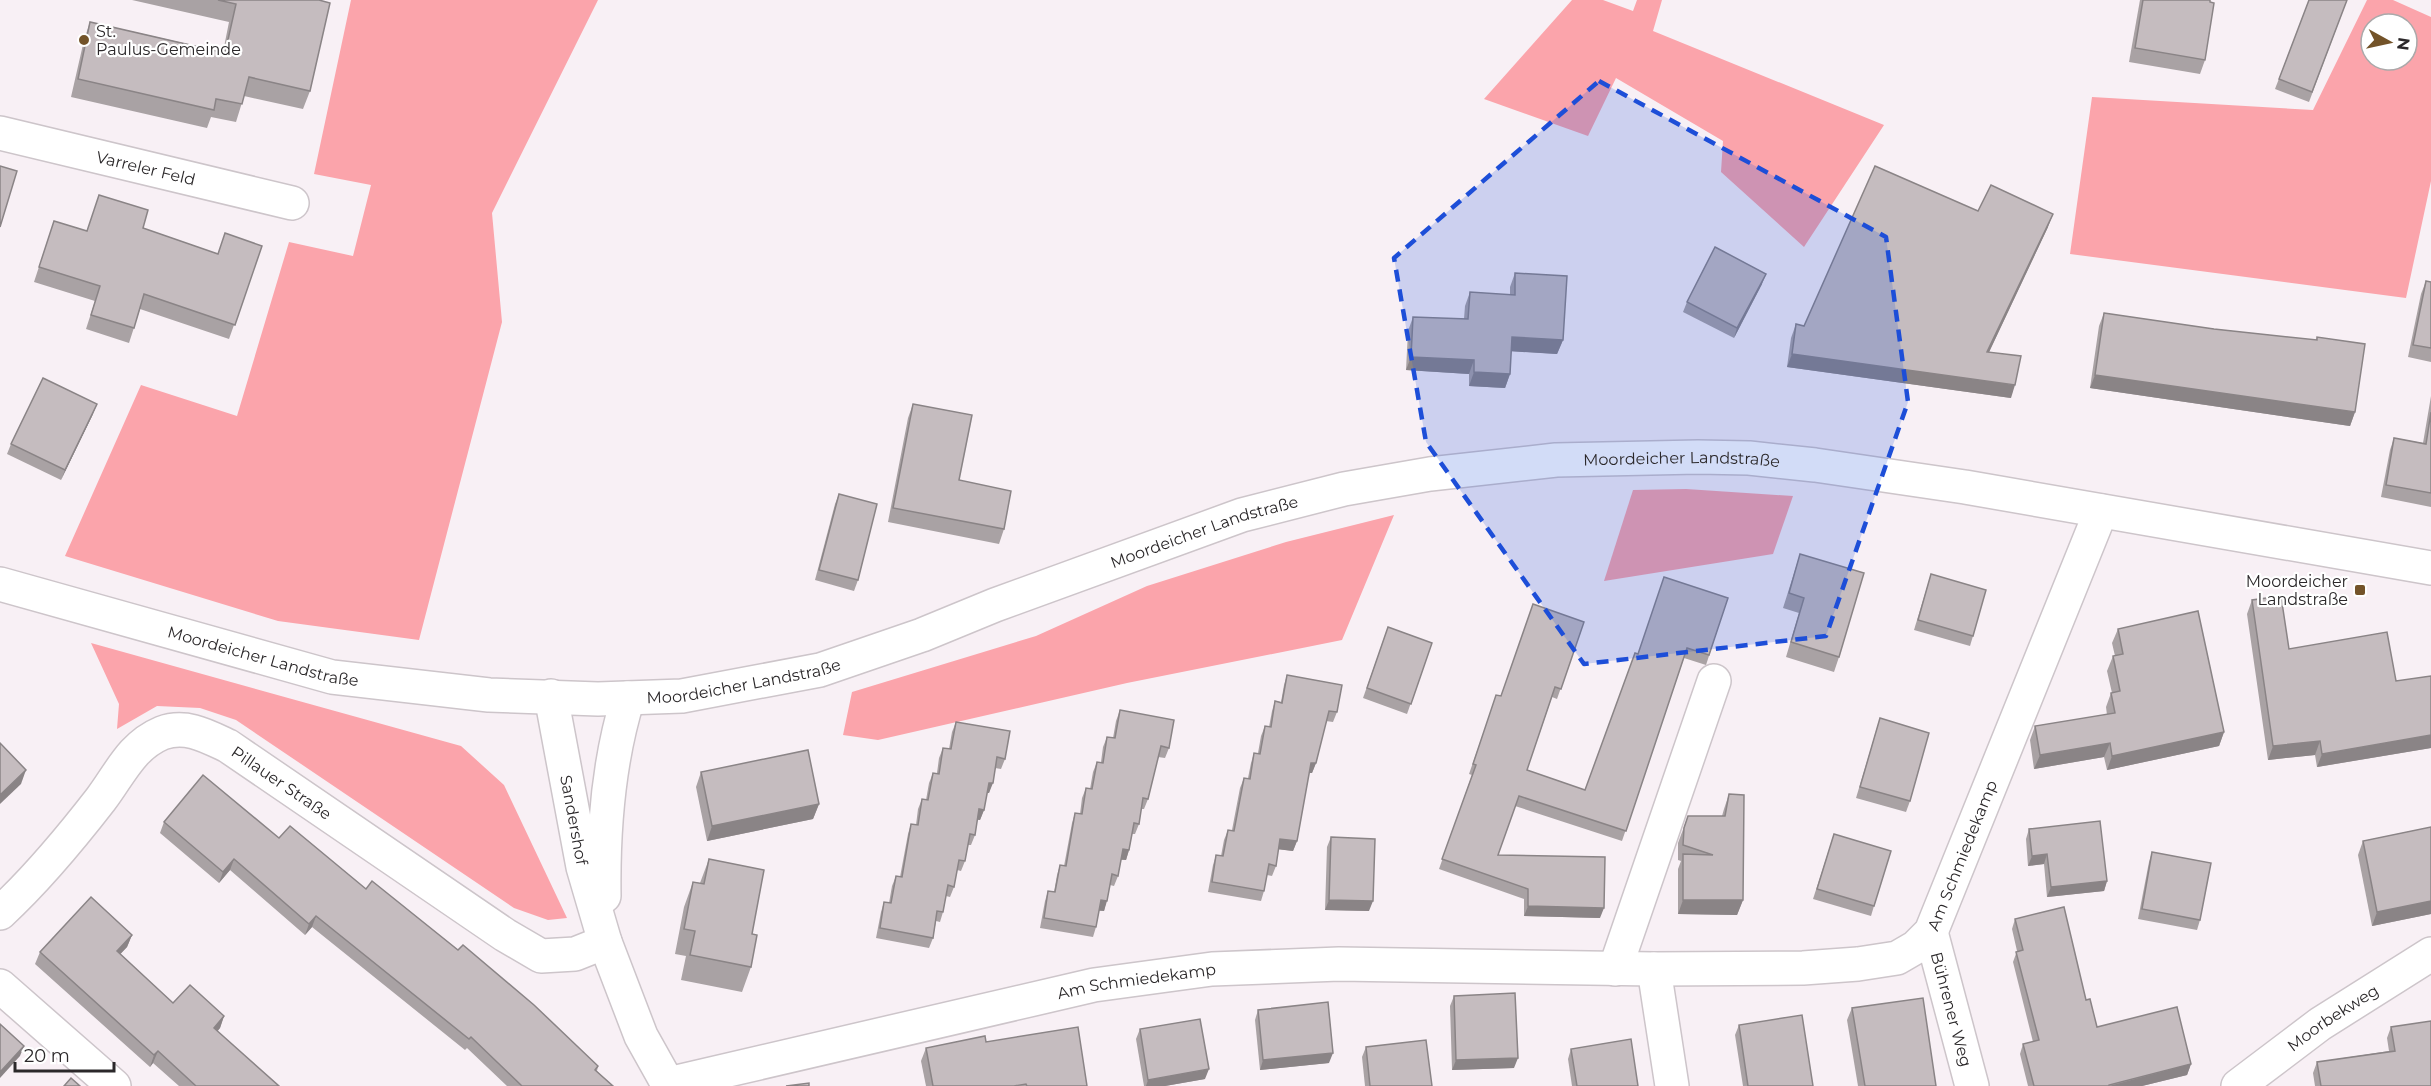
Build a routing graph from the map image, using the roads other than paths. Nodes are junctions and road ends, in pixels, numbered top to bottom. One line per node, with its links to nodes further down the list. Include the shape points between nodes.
1 (0, 133): 2 (street, Varreler Feld)
2 (292, 203)
3 (2101, 511): 4 (street, Moordeicher Landstraße); 8 (street, Moordeicher Landstraße, via 1889,475 1749,458 1594,458 1430,474 1344,489 1242,515 842,664 705,692); 10 (street, Am Schmiedekamp)
4 (2431, 568)
5 (0, 584): 7 (street, Moordeicher Landstraße, via 332,677 489,695)
6 (1714, 681): 13 (street)
7 (550, 696): 8 (street, Moordeicher Landstraße); 11 (street, Sandershof, via 583,867)
8 (628, 698): 11 (street, Sandershof, via 616,735 603,839)
9 (0, 913): 11 (street, Pillauer Straße, via 101,798 133,751 164,733 196,730 228,746 541,956 575,954)
10 (1930, 932): 14 (street, Am Schmiedekamp, via 1916,948 1897,958 1858,964); 19 (street, Bührener Weg)
11 (605, 942): 16 (street, Sandershof, via 641,1036)
12 (2431, 954): 20 (street, Moorbekweg, via 2320,1024)
13 (1615, 969): 14 (street, Am Schmiedekamp); 16 (street, Am Schmiedekamp, via 1339,964 1212,969 1094,985)
14 (1654, 969): 18 (street)
15 (0, 986): 17 (street)
16 (668, 1085)
17 (114, 1086)
18 (1672, 1086)
19 (1972, 1086)
20 (2238, 1086)

